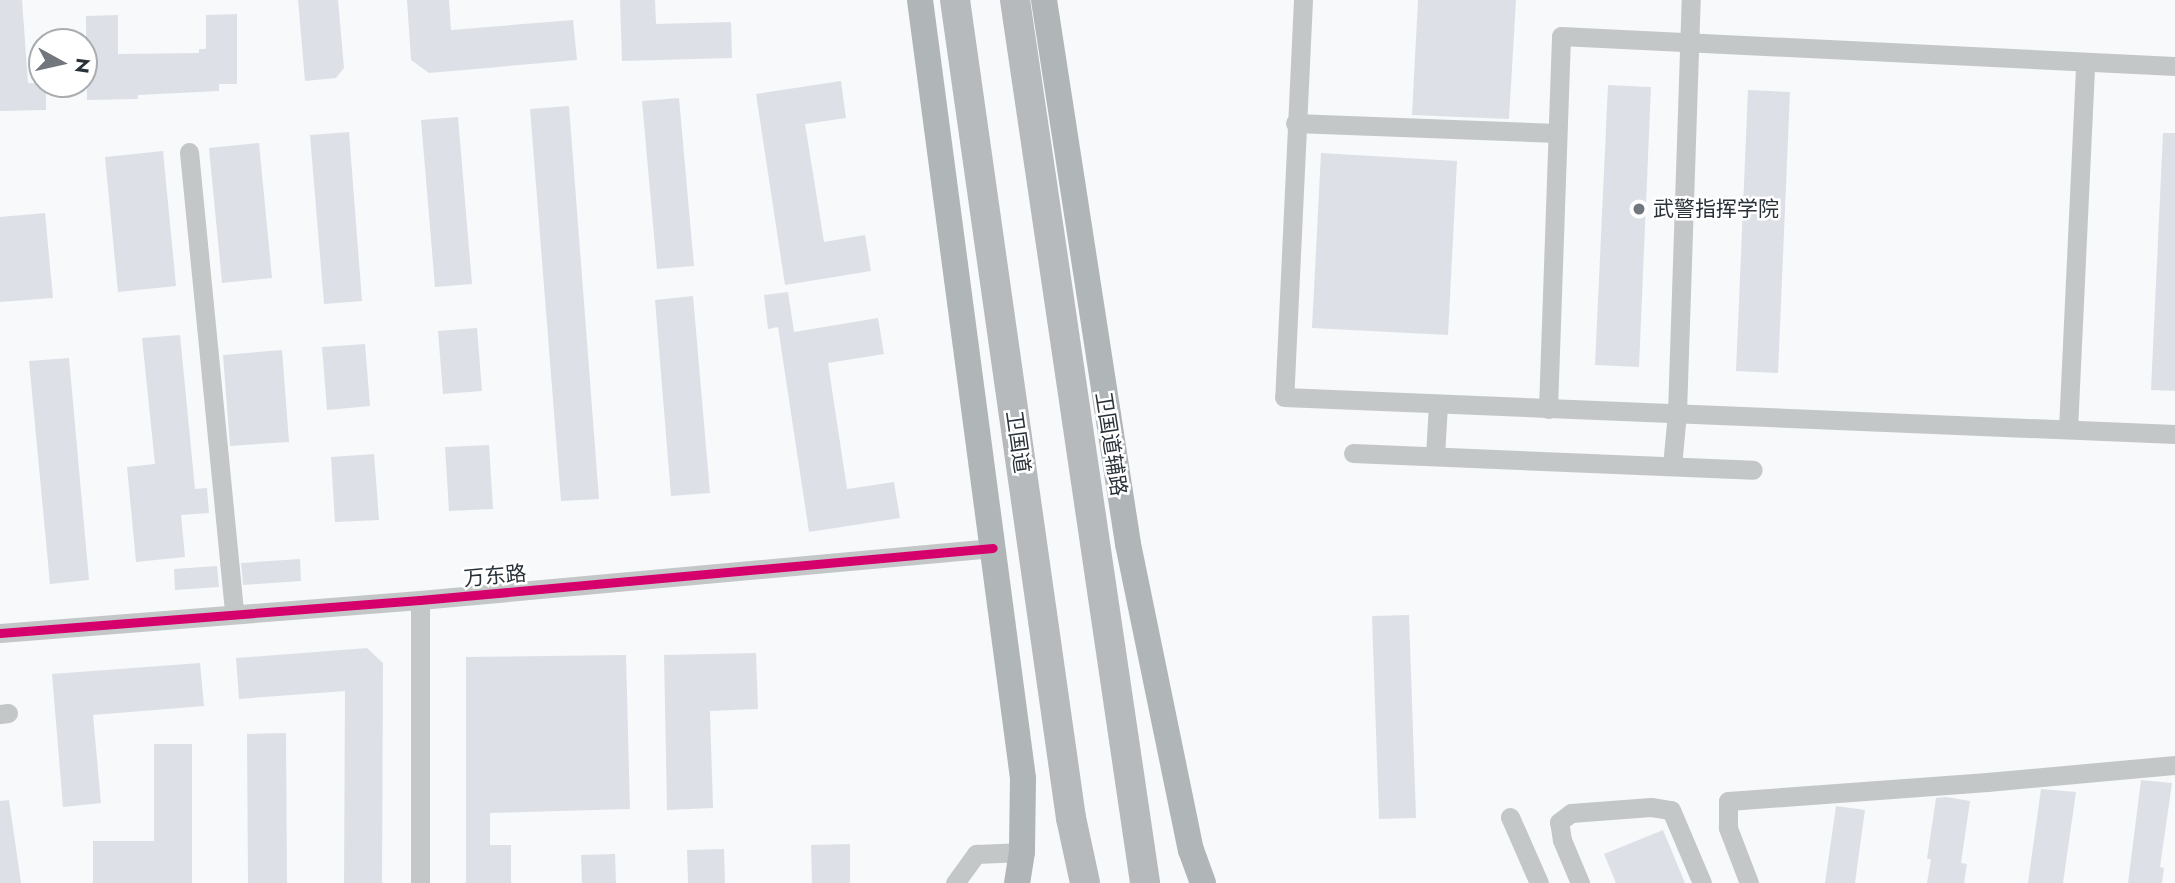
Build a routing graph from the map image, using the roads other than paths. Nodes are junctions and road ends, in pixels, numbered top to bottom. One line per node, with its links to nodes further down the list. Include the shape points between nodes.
1 (920, 0): 22 (main road)
2 (955, 0): 29 (highway, 卫国道)
3 (1015, 0): 26 (highway)
4 (1044, 0): 30 (main road, 卫国道辅路, via 1128,544)
5 (1303, 0): 10 (street)
6 (1691, 0): 7 (street)
7 (1689, 43): 8 (street); 11 (street, via 1560,36); 15 (street)
8 (2085, 63): 9 (street); 16 (street)
9 (2175, 66)
10 (1295, 123): 11 (street); 13 (street, via 1284,397)
11 (1557, 133): 14 (street)
12 (188, 152): 24 (street)
13 (1438, 404): 14 (street); 19 (street)
14 (1548, 409): 15 (street)
15 (1677, 414): 16 (street); 20 (street)
16 (2068, 429): 17 (street)
17 (2175, 434)
18 (1353, 453): 19 (street)
19 (1435, 456): 20 (street)
20 (1672, 466): 21 (street)
21 (1754, 470)
22 (993, 548): 23 (street, 万东路); 31 (main road, via 1023,778)
23 (420, 600): 24 (street, 万东路); 32 (street)
24 (234, 614): 25 (street, 万东路)
25 (0, 633)
26 (1125, 742): 38 (highway); 39 (highway)
27 (2175, 765): 45 (street, via 1728,801 1728,828)
28 (1510, 817): 42 (street)
29 (1071, 818): 36 (highway); 37 (highway, 卫国道)
30 (1191, 850): 40 (main road); 41 (main road, 卫国道辅路)
31 (1022, 852): 33 (street, via 976,854); 34 (main road); 35 (main road)
32 (420, 883)
33 (956, 883)
34 (1017, 883)
35 (1028, 883)
36 (1070, 883)
37 (1084, 883)
38 (1145, 883)
39 (1164, 883)
40 (1179, 883)
41 (1203, 883)
42 (1539, 883)
43 (1580, 883): 44 (street, via 1559,822 1571,814 1651,807 1671,810)
44 (1702, 883)
45 (1749, 883)

